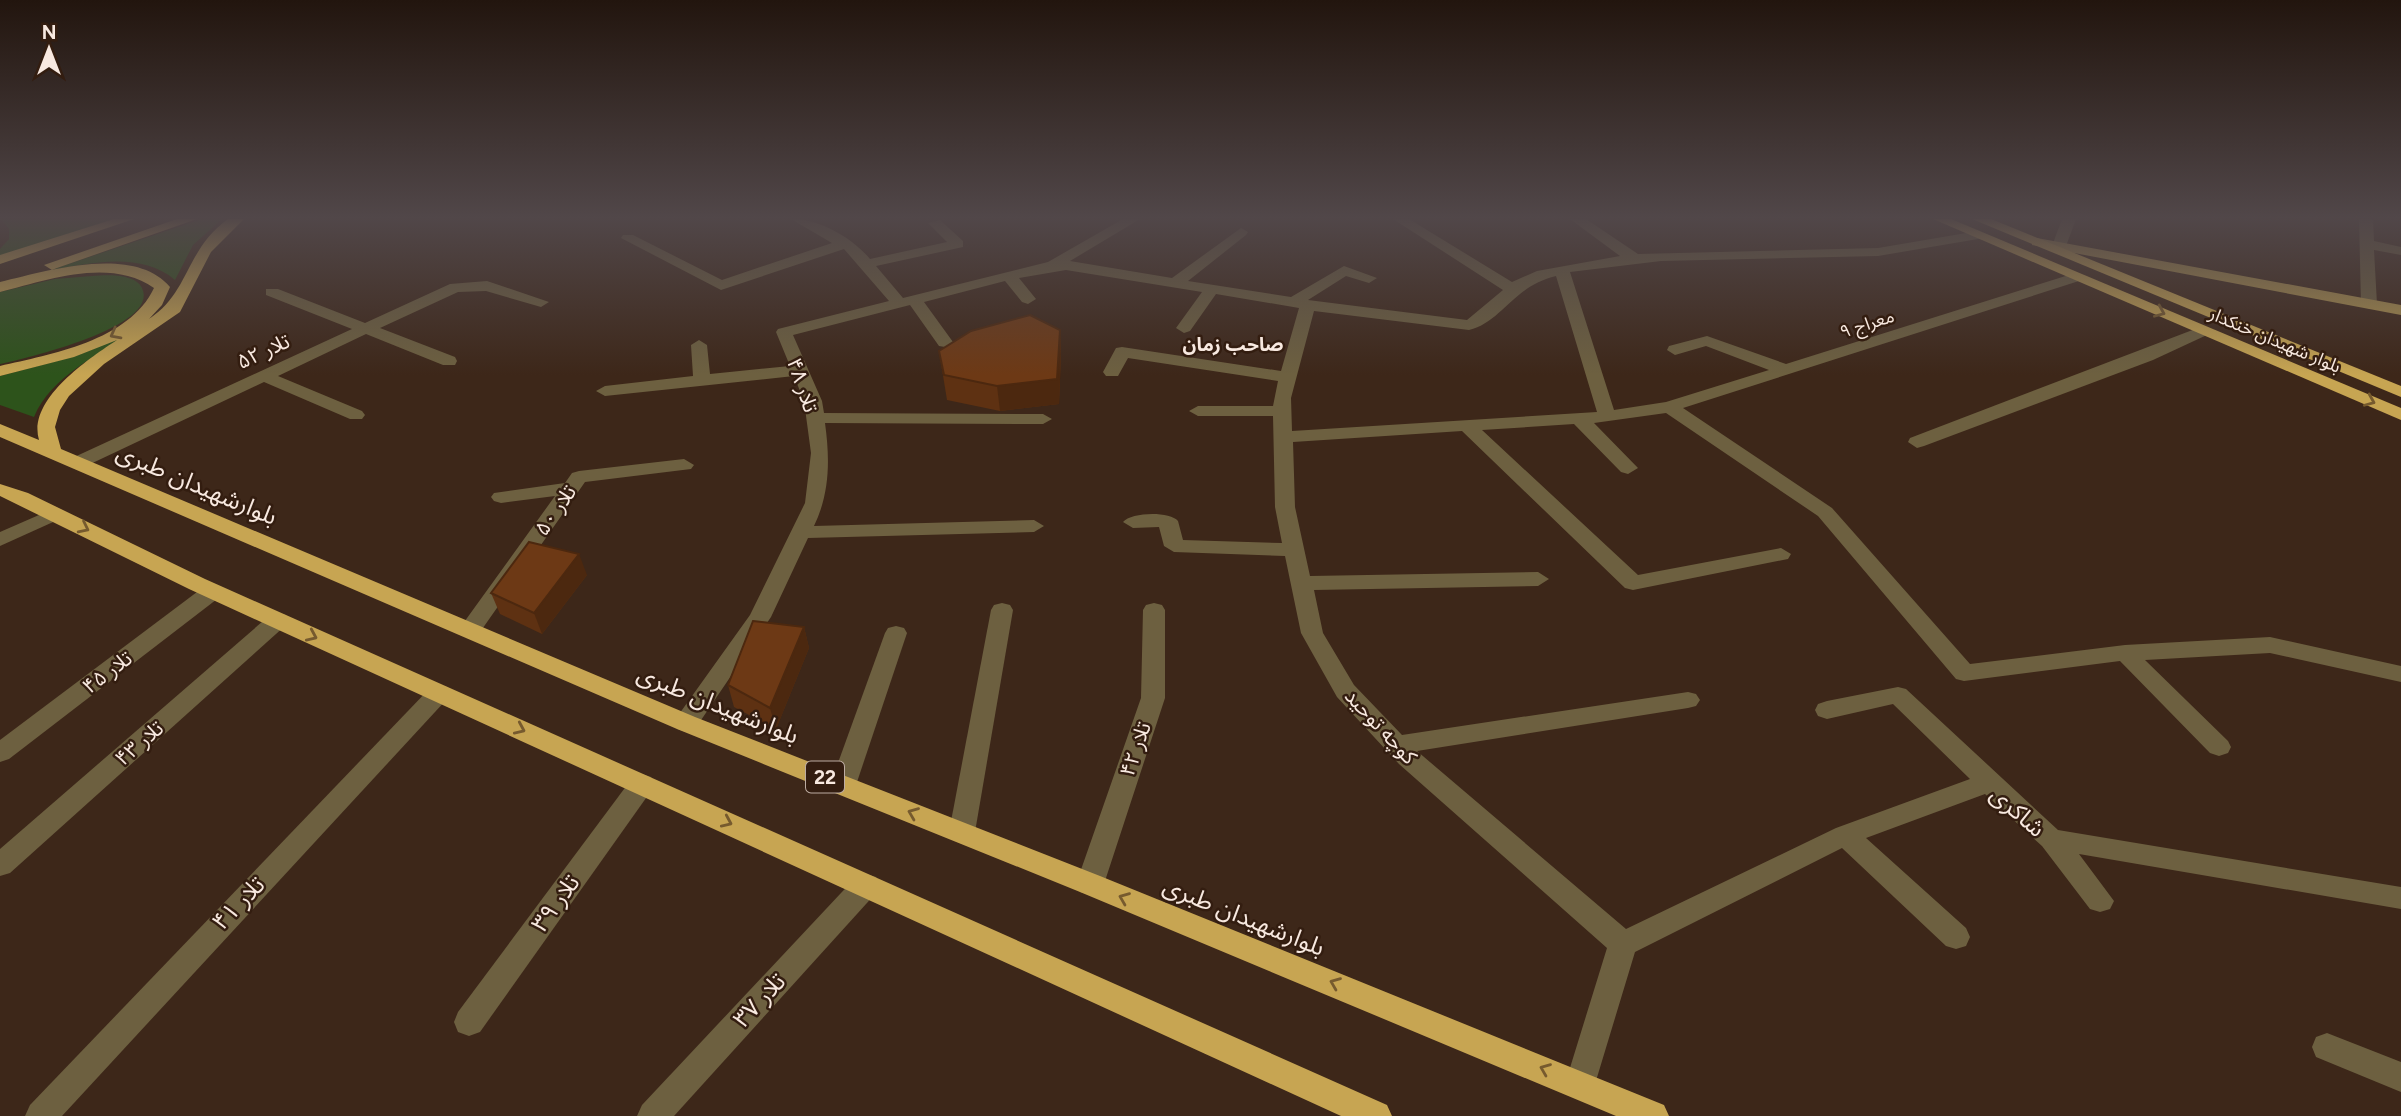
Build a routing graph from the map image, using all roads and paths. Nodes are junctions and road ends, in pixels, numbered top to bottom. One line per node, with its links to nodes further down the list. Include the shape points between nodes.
1 (40, 271): 24 (highway)
2 (81, 271): 24 (highway, one-way to 2)
3 (136, 271): 43 (highway, one-way to 43, via 152,276 162,287 159,301 150,311 102,340)
4 (193, 271): 63 (highway, via 174,309 70,383 52,407 46,428)
5 (693, 271): 6 (street, via 721,285)
6 (763, 271)
7 (874, 271): 29 (street)
8 (1029, 271): 20 (street, تلار ۴۸)
9 (1094, 271): 23 (street)
10 (1190, 271): 23 (street)
11 (1344, 271): 31 (street)
12 (1344, 271): 22 (street)
13 (1483, 271): 26 (street)
14 (1558, 271): 26 (street)
15 (1562, 271): 55 (street)
16 (2065, 271): 21 (highway, بلوار شهیدان خنکدار)
17 (2107, 271): 49 (highway, بلوار شهیدان خنکدار)
18 (2193, 271): 32 (main road)
19 (2368, 271): 32 (street)
20 (1009, 276): 28 (street); 29 (street, تلار ۴۸)
21 (2077, 277): 36 (highway, بلوار شهیدان خنکدار, one-way to 36); 42 (street, معراج ۹)
22 (1370, 278)
23 (1175, 283): 25 (street)
24 (0, 285)
25 (1212, 289): 31 (street); 35 (street)
26 (1512, 289): 31 (street, via 1469,325)
27 (272, 292): 34 (street)
28 (1028, 299)
29 (906, 301): 37 (street); 41 (street, تلار ۴۸, via 783,332)
30 (541, 302): 34 (street, تلار ۵۲, via 487,286 455,287)
31 (1301, 304): 46 (street, کوچه توحید)
32 (2369, 304): 33 (main road)
33 (2401, 310)
34 (368, 327): 40 (street); 45 (street, تلار ۵۲)
35 (1184, 328)
36 (2203, 331): 54 (highway, بلوار شهیدان خنکدار, one-way to 54); 62 (street)
37 (945, 342)
38 (699, 345): 47 (street)
39 (1675, 350): 42 (street, via 1707,341)
40 (449, 360)
41 (800, 370): 47 (street); 56 (street, تلار ۴۸)
42 (1786, 370): 50 (street, معراج ۹)
43 (0, 371)
44 (1112, 372): 46 (street, via 1122,352)
45 (264, 376): 53 (street); 64 (street, تلار ۵۲)
46 (1288, 377): 52 (street, کوچه توحید)
47 (702, 381): 48 (street)
48 (605, 391)
49 (2401, 392)
50 (1669, 407): 55 (street, معراج ۹); 85 (street, via 1825,512 1964,673)
51 (1198, 411): 52 (street)
52 (1283, 411): 61 (street, کوچه توحید)
53 (356, 415)
54 (2401, 415)
55 (1607, 417): 58 (street, معراج ۹)
56 (815, 418): 57 (street); 73 (street, تلار ۴۸, via 820,453 815,503)
57 (1043, 419)
58 (1579, 419): 59 (street, معراج ۹); 66 (street)
59 (1466, 426): 61 (street, معراج ۹); 76 (street, via 1633,583)
60 (0, 430): 63 (highway, بلوارشهیدان طبری / 22)
61 (1283, 437): 75 (street, کوچه توحید, via 1285,507)
62 (1917, 442)
63 (53, 453): 64 (highway, بلوارشهیدان طبری / 22)
64 (77, 463): 83 (highway, بلوارشهیدان طبری / 22)
65 (684, 465): 67 (street, تلار ۵۰, via 579,477)
66 (1628, 468)
67 (570, 488): 69 (street); 83 (street, تلار ۵۰)
68 (7, 494): 70 (highway)
69 (502, 497)
70 (55, 514): 74 (street); 79 (highway, one-way to 79)
71 (1133, 522): 75 (street, via 1168,521 1174,546)
72 (1034, 526): 73 (street)
73 (801, 532): 90 (street, تلار ۴۸, via 760,617)
74 (0, 540)
75 (1294, 550): 78 (street, کوچه توحید)
76 (1781, 554)
77 (1538, 579): 78 (street)
78 (1301, 583): 91 (street, کوچه توحید, via 1312,632 1345,691)
79 (214, 591): 82 (highway); 93 (street, تلار ۴۵)
80 (1002, 610): 97 (street)
81 (1154, 610): 101 (street, تلار ۴۲, via 1153,698)
82 (278, 620): 87 (highway, one-way to 87); 100 (street, تلار ۴۳)
83 (470, 630): 90 (highway, بلوارشهیدان طبری / 22)
84 (896, 633): 96 (street)
85 (2125, 653): 86 (street, via 2270,645); 92 (street)
86 (2401, 674)
87 (439, 692): 95 (highway, one-way to 95); 111 (street, تلار ۴۱)
88 (1688, 700): 91 (street)
89 (1827, 710): 94 (street, via 1898,695)
90 (686, 723): 96 (highway, بلوارشهیدان طبری / 22)
91 (1396, 745): 106 (street, کوچه توحید)
92 (2219, 747)
93 (0, 753)
94 (1989, 782): 98 (street, شاکری); 99 (street, شاکری)
95 (642, 784): 102 (highway, one-way to 102); 107 (street, تلار ۳۹)
96 (843, 785): 97 (highway, بلوارشهیدان طبری / 22, one-way to 96)
97 (962, 832): 101 (highway, بلوارشهیدان طبری / 22)
98 (1844, 835): 105 (street); 106 (street, شاکری)
99 (2050, 839): 103 (street, شاکری); 104 (street)
100 (0, 865)
101 (1090, 884): 110 (highway, بلوارشهیدان طبری / 22, one-way to 101)
102 (866, 885): 112 (street, تلار ۳۷); 113 (highway)
103 (2401, 898)
104 (2100, 901)
105 (1956, 937)
106 (1623, 944): 110 (street)
107 (469, 1022)
108 (2327, 1047): 109 (street)
109 (2401, 1077)
110 (1581, 1084): 114 (highway, بلوارشهیدان طبری / 22)
111 (41, 1116)
112 (653, 1116)
113 (1376, 1116)
114 (1653, 1116)

